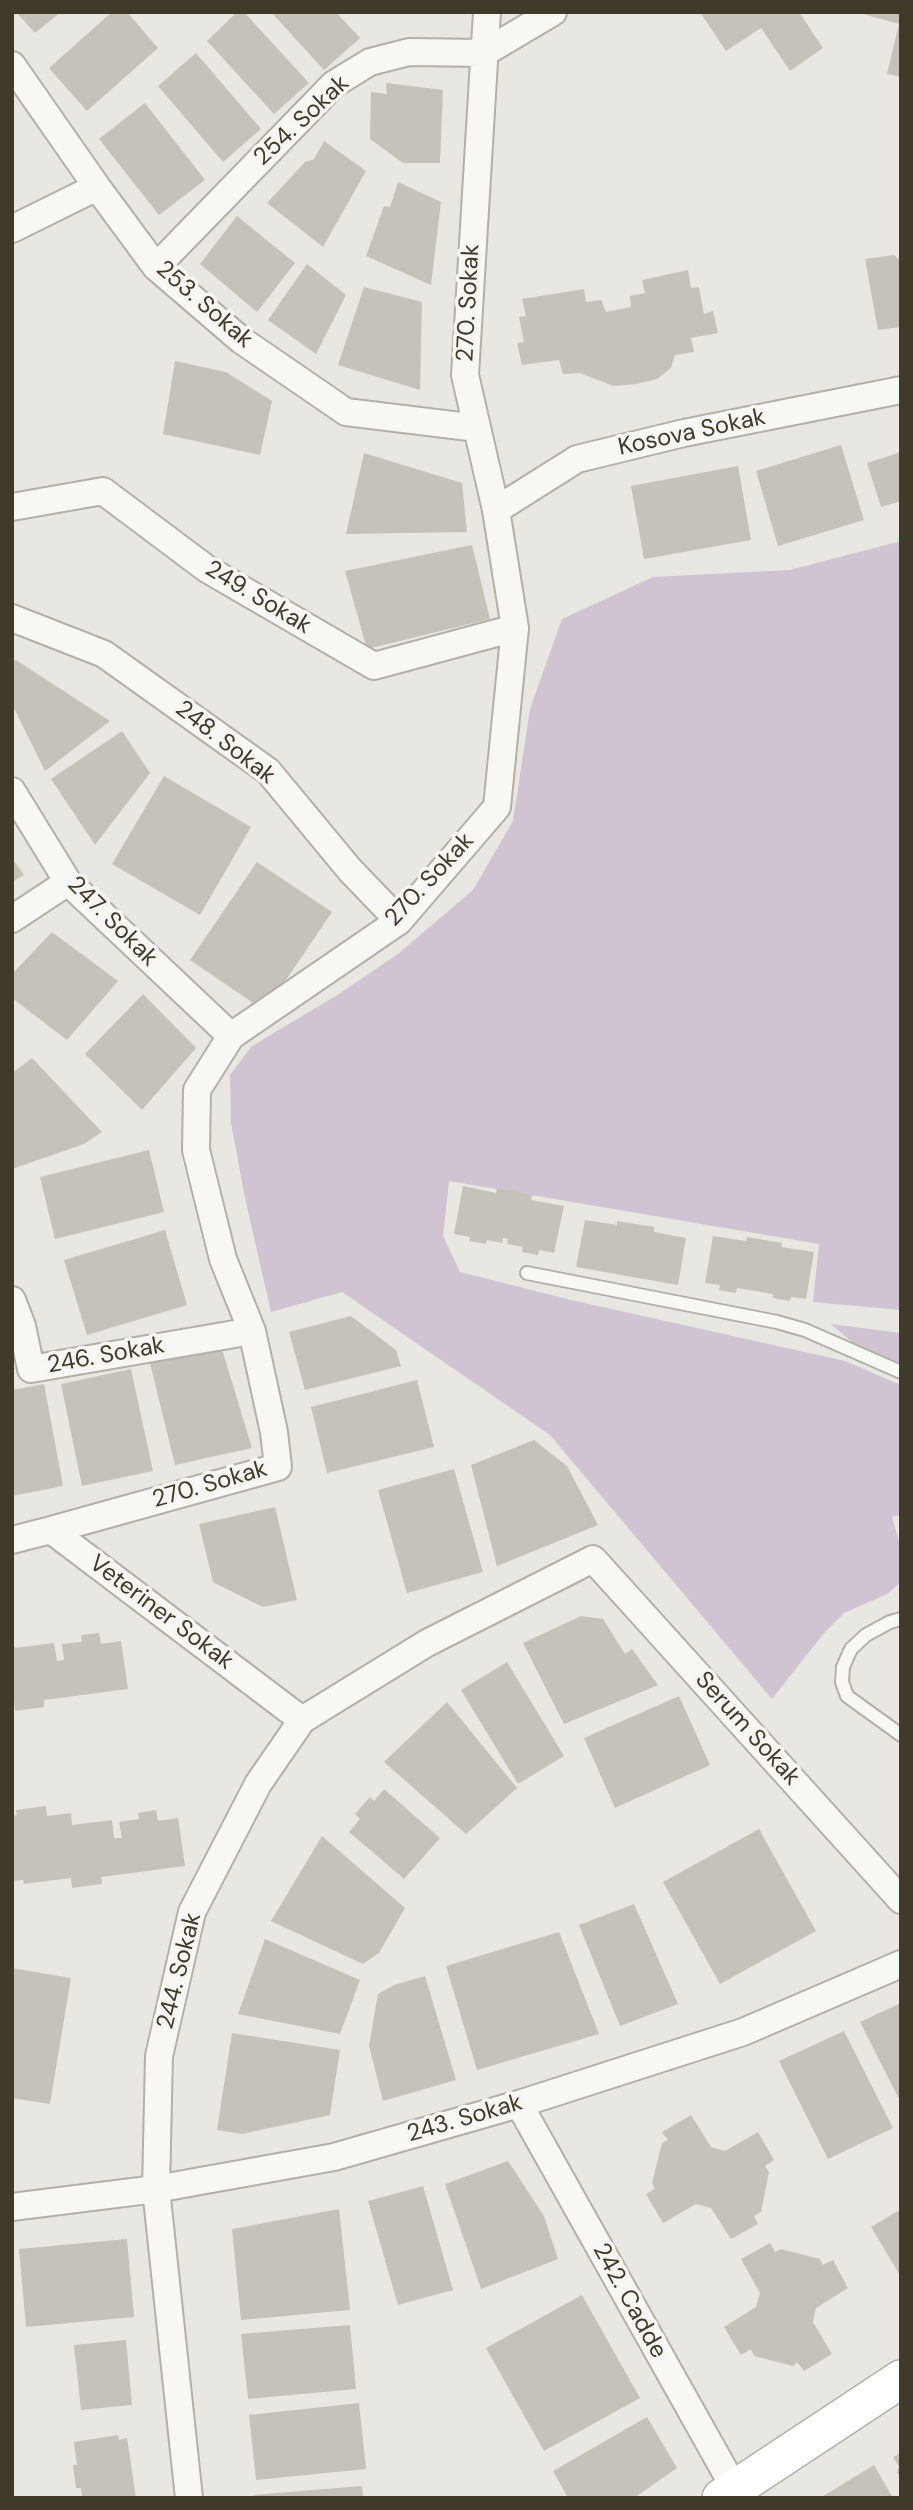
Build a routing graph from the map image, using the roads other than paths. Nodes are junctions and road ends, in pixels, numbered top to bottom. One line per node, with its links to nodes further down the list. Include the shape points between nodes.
1 (487, 12): 3 (street, 270. Sokak)
2 (553, 12): 3 (street)
3 (484, 53): 7 (street, 254. Sokak, via 409,52 370,62 334,83); 9 (street, 270. Sokak, via 465,375)
4 (12, 65): 5 (street, 253. Sokak)
5 (97, 187): 6 (street); 7 (street, 253. Sokak)
6 (12, 229)
7 (156, 267): 9 (street, 253. Sokak, via 241,340 346,412)
8 (901, 390): 11 (street, Kosova Sokak, via 577,459)
9 (477, 428): 11 (street, 270. Sokak)
10 (12, 508): 13 (street, 249. Sokak, via 103,491 207,569 374,666)
11 (496, 510): 13 (street, 270. Sokak)
12 (12, 618): 17 (street, 248. Sokak, via 104,654 268,771)
13 (515, 628): 17 (street, 270. Sokak, via 497,807)
14 (12, 791): 15 (street, 247. Sokak)
15 (68, 882): 16 (street); 18 (street, 247. Sokak)
16 (12, 919)
17 (399, 921): 18 (street, 270. Sokak)
18 (231, 1036): 21 (street, 270. Sokak, via 197,1090 196,1150 223,1259)
19 (527, 1273): 22 (lane, via 777,1322)
20 (12, 1300): 21 (street, 246. Sokak, via 31,1369)
21 (252, 1331): 23 (street, 270. Sokak, via 278,1467)
22 (901, 1372)
23 (51, 1530): 24 (street); 27 (street, Veteriner Sokak)
24 (12, 1540)
25 (593, 1559): 27 (street, 244. Sokak, via 426,1643); 29 (street, Serum Sokak)
26 (901, 1619): 28 (lane, via 866,1635 851,1649 842,1682 847,1696)
27 (302, 1720): 32 (street, 244. Sokak, via 258,1784 192,1912 159,2056)
28 (901, 1735)
29 (901, 1900)
30 (901, 1964): 31 (street, 243. Sokak, via 743,2032)
31 (519, 2104): 32 (street, 243. Sokak, via 334,2157); 35 (street, 242. Cadde)
32 (156, 2189): 33 (street, 243. Sokak); 36 (street, 244. Sokak)
33 (12, 2207)
34 (901, 2379): 35 (main road)
35 (732, 2495)
36 (189, 2498)

